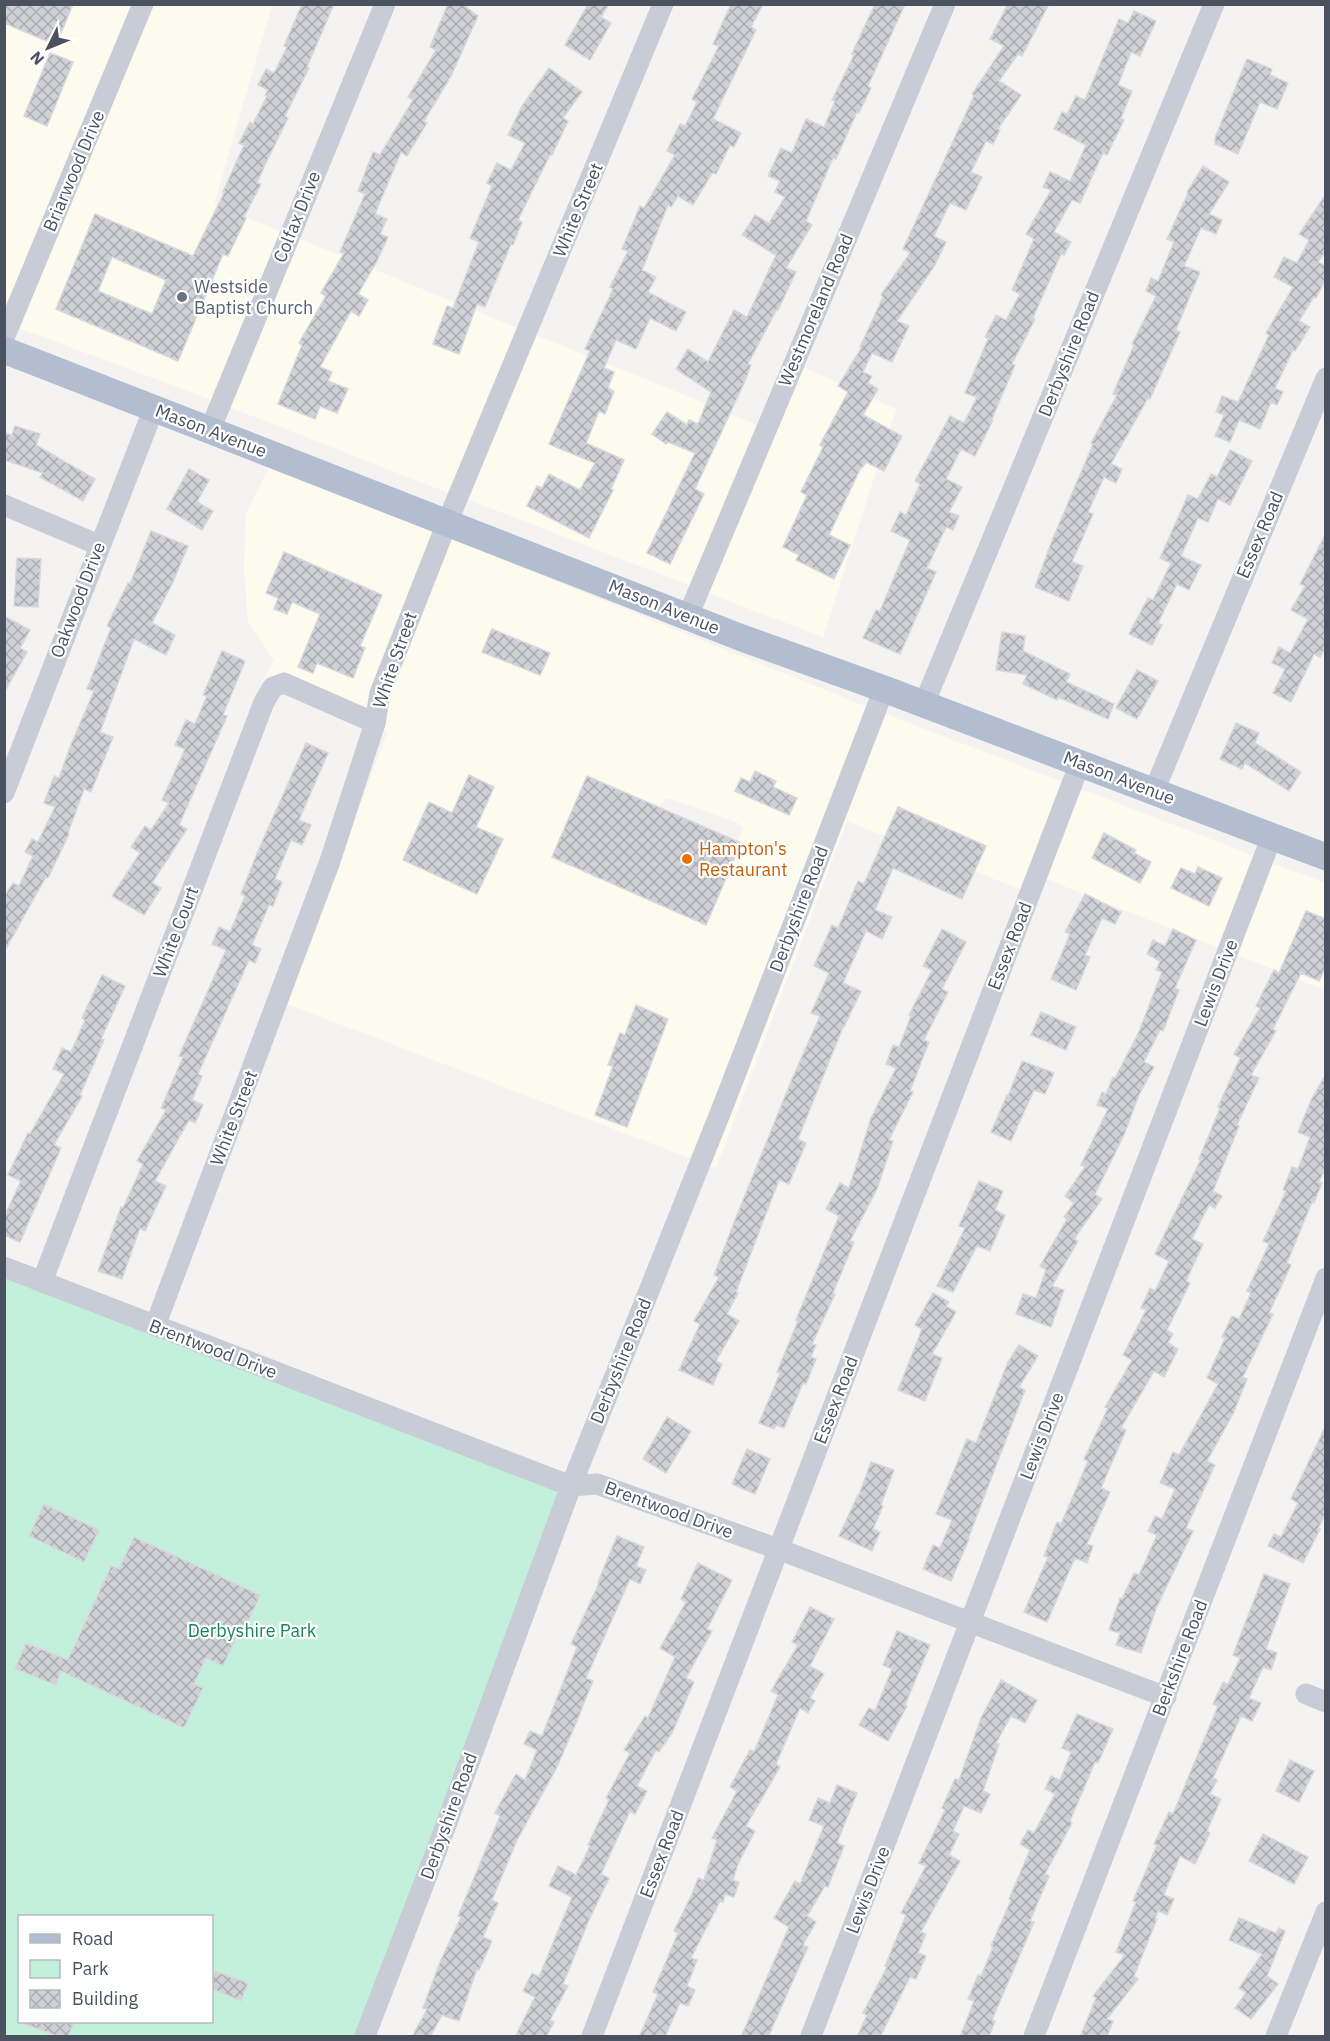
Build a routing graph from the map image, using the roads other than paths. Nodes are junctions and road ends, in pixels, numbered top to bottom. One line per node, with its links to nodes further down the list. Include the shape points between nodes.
1 (143, 4): 6 (street, Briarwood Drive)
2 (385, 4): 10 (street, Colfax Drive)
3 (663, 4): 12 (street, White Street)
4 (945, 4): 14 (street, Westmoreland Road)
5 (1214, 4): 16 (street, Derbyshire Road)
6 (4, 338)
7 (4, 350): 9 (main road, Mason Avenue)
8 (1326, 378): 19 (street, Essex Road)
9 (154, 408): 10 (main road, Mason Avenue); 13 (street, Oakwood Drive)
10 (210, 430): 12 (main road, Mason Avenue)
11 (4, 505): 13 (street)
12 (447, 523): 14 (main road, Mason Avenue); 17 (street, White Street, via 380,693)
13 (99, 545): 20 (street, Oakwood Drive)
14 (688, 616): 15 (main road, Mason Avenue)
15 (884, 689): 16 (main road, Mason Avenue); 27 (street, Derbyshire Road)
16 (924, 704): 18 (main road, Mason Avenue)
17 (375, 723): 25 (street, White Court, via 284,683 273,687 264,702); 26 (street, White Street, via 330,861)
18 (1080, 763): 19 (main road, Mason Avenue); 28 (street, Essex Road)
19 (1154, 791): 21 (main road, Mason Avenue)
20 (4, 793)
21 (1272, 836): 22 (main road, Mason Avenue); 29 (street, Lewis Drive)
22 (1326, 857)
23 (4, 1267): 25 (street, Brentwood Drive)
24 (1326, 1278): 30 (street, Berkshire Road)
25 (42, 1282): 26 (street, Brentwood Drive)
26 (155, 1326): 27 (street, Brentwood Drive)
27 (571, 1486): 28 (street, Brentwood Drive, via 597,1484); 32 (street, Derbyshire Road)
28 (778, 1549): 29 (street, Brentwood Drive); 33 (street, Essex Road)
29 (970, 1623): 30 (street, Brentwood Drive); 34 (street, Lewis Drive)
30 (1166, 1697): 35 (street, Berkshire Road)
31 (1326, 1912): 36 (street)
32 (365, 2037)
33 (592, 2037)
34 (812, 2037)
35 (1034, 2037)
36 (1276, 2037)

